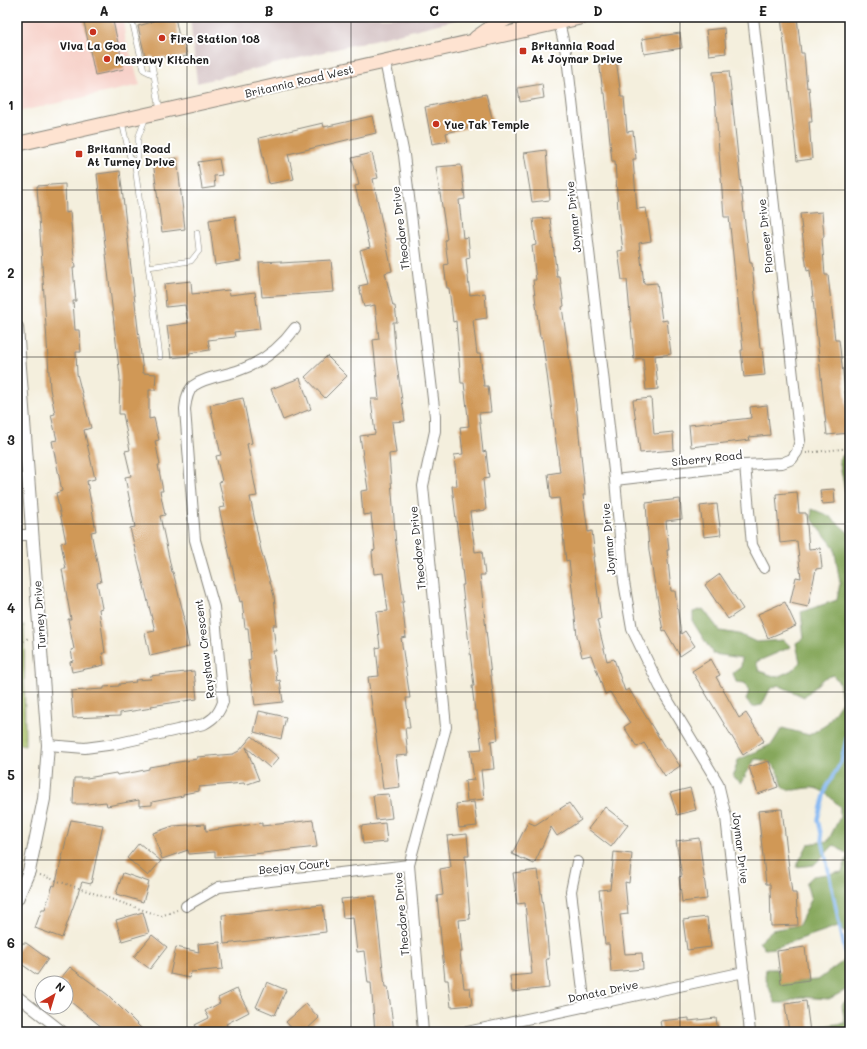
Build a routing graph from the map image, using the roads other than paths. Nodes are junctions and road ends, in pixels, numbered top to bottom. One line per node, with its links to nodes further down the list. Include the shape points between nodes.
1 (130, 17): 9 (lane, via 144,70)
2 (510, 17): 6 (main road)
3 (582, 17): 5 (main road, Britannia Road West)
4 (753, 17): 19 (street, Pioneer Drive, via 800,440)
5 (558, 20): 6 (main road, Britannia Road West); 21 (street, Joymar Drive, via 567,57)
6 (471, 42): 8 (main road, Britannia Road West)
7 (151, 60): 9 (lane)
8 (385, 61): 10 (main road, Britannia Road West); 27 (street, Theodore Drive, via 404,155 436,416 423,486 446,717 446,727)
9 (154, 75): 10 (lane)
10 (154, 114): 11 (main road, Britannia Road West); 13 (lane, via 138,138)
11 (122, 121): 12 (main road, Britannia Road West); 13 (lane, via 130,158)
12 (17, 144)
13 (135, 166): 15 (lane)
14 (197, 233): 15 (lane, via 199,251 191,261)
15 (148, 267): 18 (lane)
16 (17, 328): 22 (street, Turney Drive, via 24,445)
17 (295, 328): 25 (street, Rayshaw Crescent, via 285,342 269,356 238,371 201,381 192,387 186,398 194,540 214,607 223,702 220,711 214,719 204,724 115,744 85,748)
18 (160, 357)
19 (797, 452): 20 (street, Siberry Road, via 792,460 782,463)
20 (745, 465): 21 (street, Siberry Road); 24 (street, via 752,545)
21 (615, 480): 30 (street, Joymar Drive, via 624,582 632,629 660,687 718,783 726,817)
22 (33, 534): 23 (street); 25 (street, Turney Drive)
23 (17, 535)
24 (764, 568)
25 (48, 745): 28 (street, Turney Drive, via 44,799 29,871)
26 (577, 862): 32 (street, via 571,892)
27 (409, 865): 29 (street, Beejay Court, via 219,887); 34 (street, Theodore Drive)
28 (17, 899)
29 (186, 906)
30 (744, 972): 32 (street, Donata Drive); 36 (street, Joymar Drive)
31 (17, 996): 33 (street)
32 (584, 1007): 35 (street, Donata Drive)
33 (63, 1032)
34 (423, 1032)
35 (467, 1032)
36 (750, 1032)

